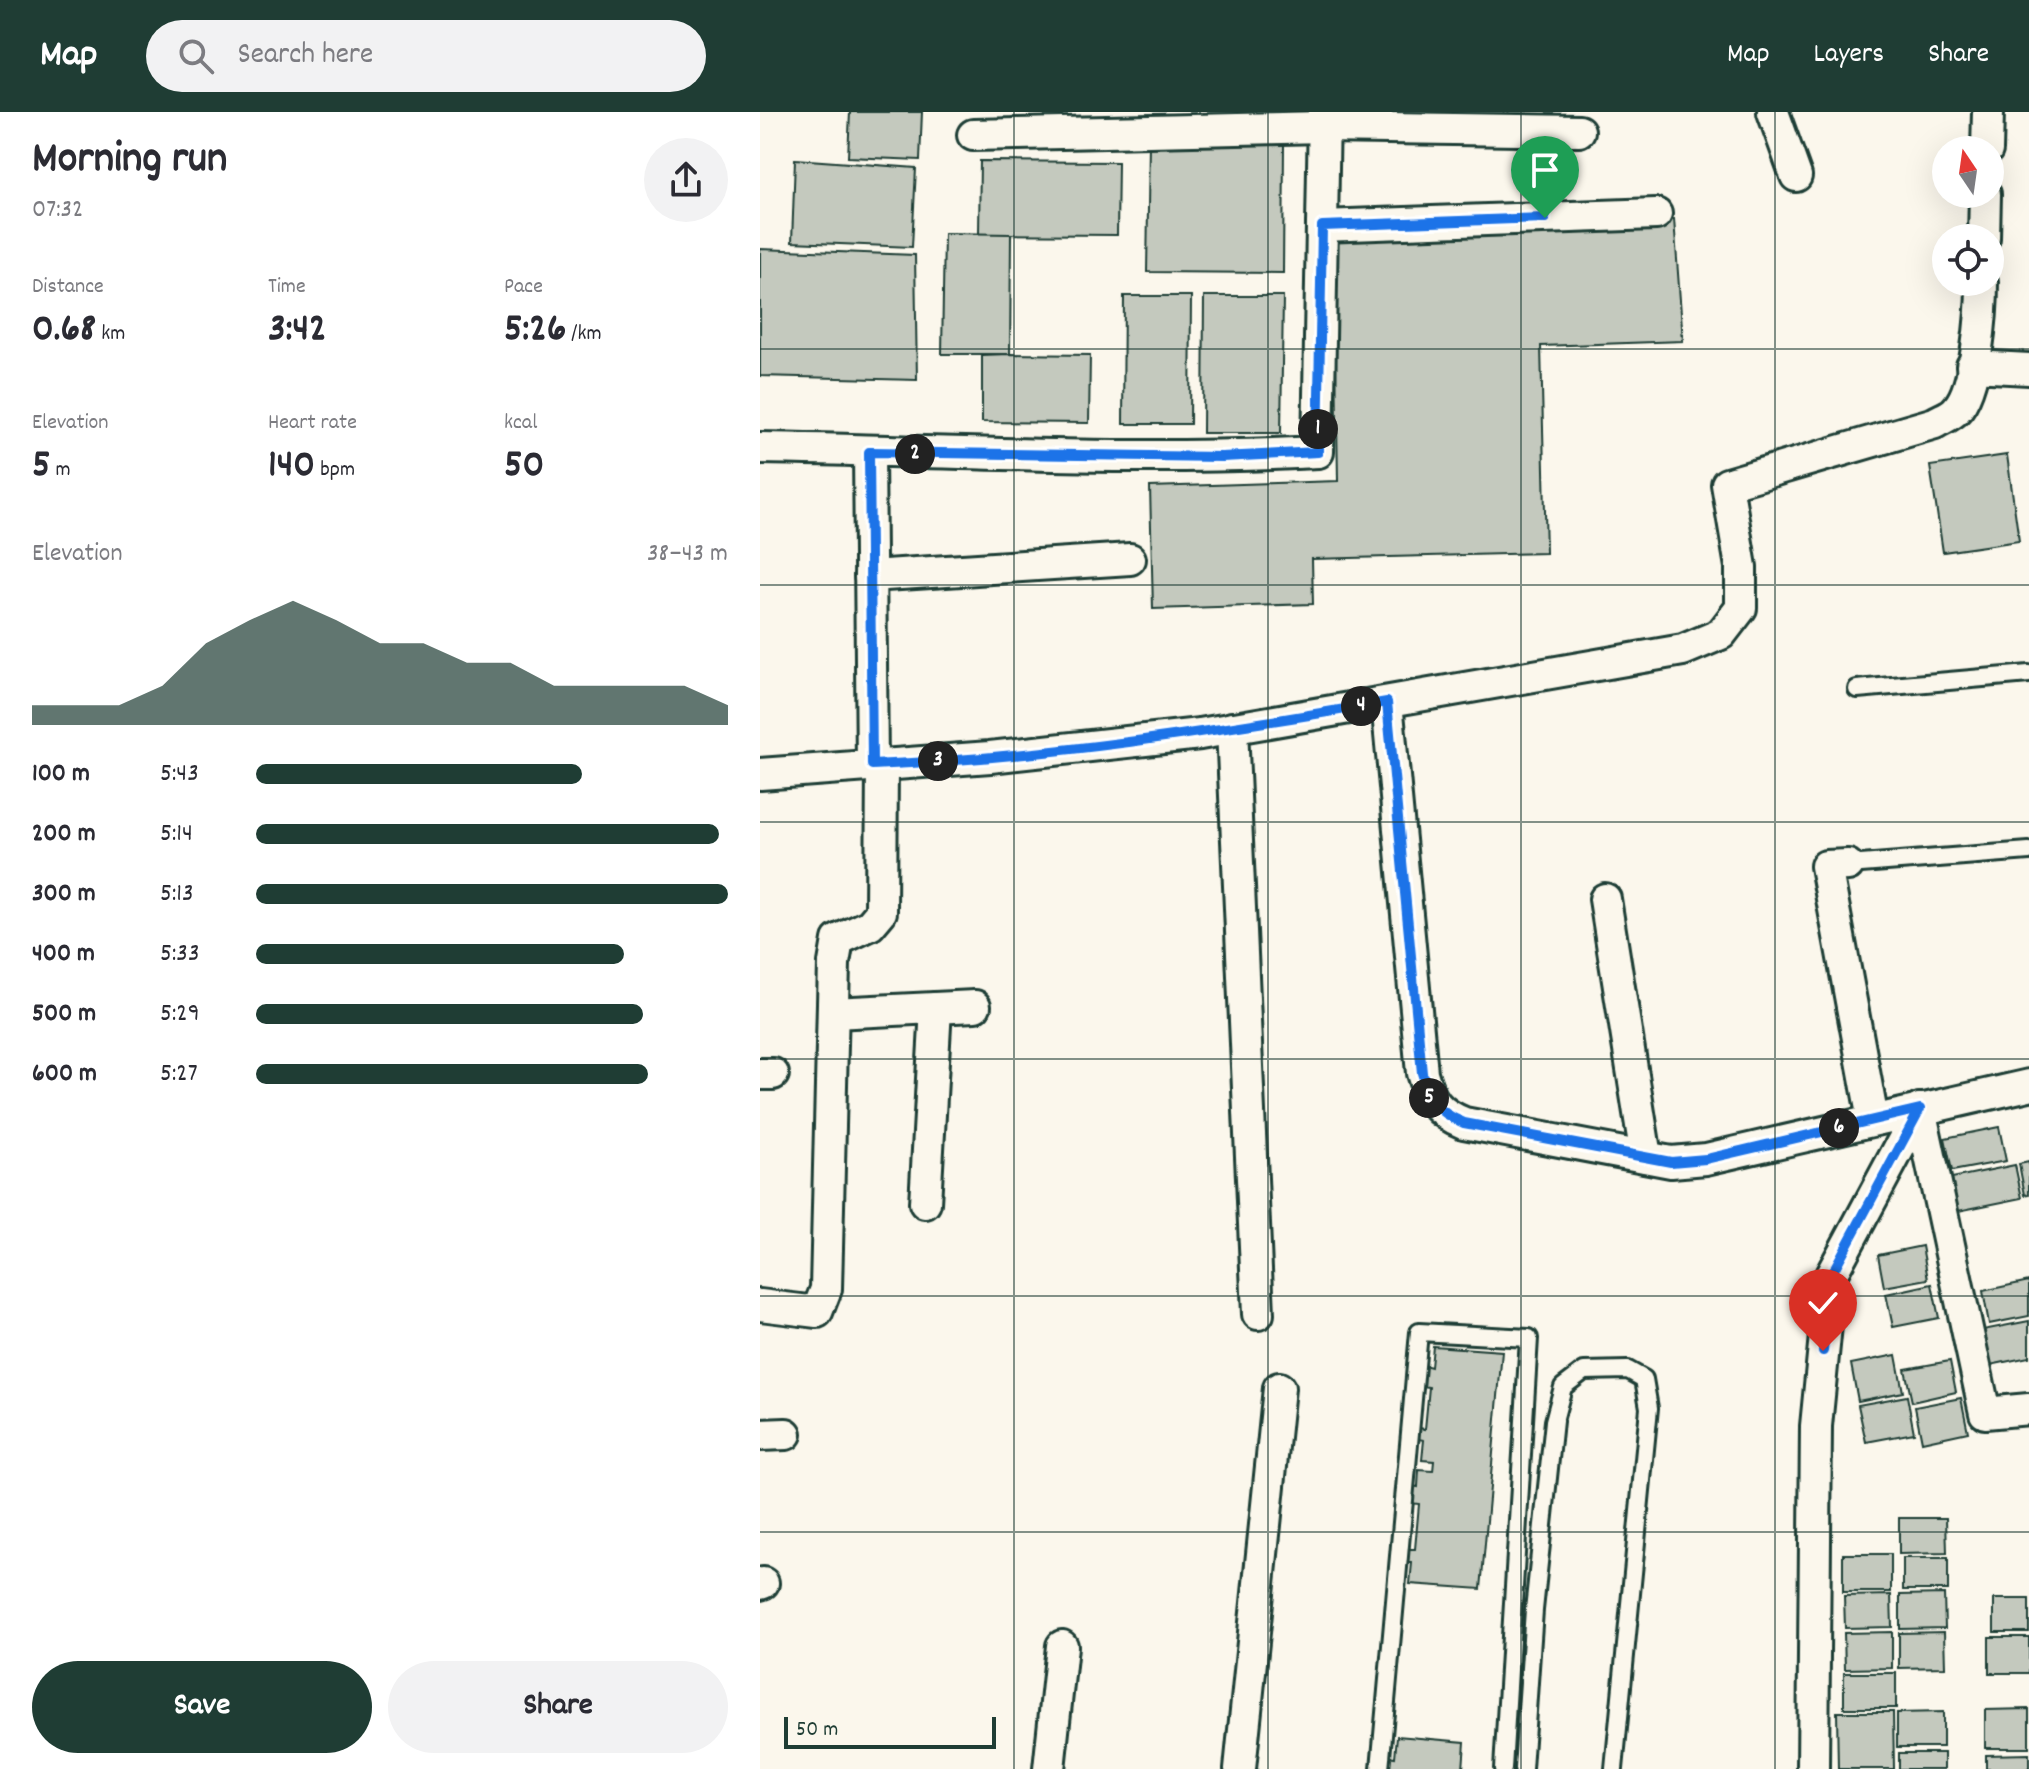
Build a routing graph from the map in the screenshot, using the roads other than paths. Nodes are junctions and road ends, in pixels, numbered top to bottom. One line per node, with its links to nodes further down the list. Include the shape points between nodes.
1 (1773, 112): 7 (street)
2 (1988, 112): 6 (street)
3 (1323, 120): 4 (street); 5 (street); 9 (street)
4 (1579, 131)
5 (973, 135)
6 (1987, 136)
7 (1796, 176)
8 (1656, 214): 9 (street)
9 (1322, 226): 14 (street, via 1318,452 1207,457)
10 (1982, 296): 11 (street)
11 (1972, 366): 12 (street); 19 (street, via 1957,410 1935,423 1727,484 1741,567 1741,608 1721,634 1683,650)
12 (2029, 369)
13 (760, 448): 14 (street)
14 (869, 452): 16 (street)
15 (1130, 559): 16 (street)
16 (870, 576): 21 (street)
17 (2029, 674): 18 (lane)
18 (1857, 689)
19 (1387, 702): 20 (street); 32 (street, via 1422,1073 1431,1103 1464,1123)
20 (1232, 728): 21 (street); 35 (street)
21 (877, 765): 22 (street); 28 (street, via 881,912 870,925 838,940)
22 (760, 774)
23 (2029, 851): 24 (lane)
24 (1848, 865): 31 (street, via 1826,866)
25 (1605, 899): 32 (street)
26 (975, 1006): 27 (street)
27 (936, 1008): 28 (street); 33 (street)
28 (833, 1013): 34 (street, via 826,1289 817,1312)
29 (2029, 1085): 30 (street)
30 (1920, 1109): 31 (street); 37 (street, via 1985,1413); 45 (street, via 1831,1275 1816,1426)
31 (1873, 1120): 32 (street, via 1706,1159 1671,1162)
32 (1646, 1157)
33 (925, 1203)
34 (760, 1305)
35 (1258, 1314)
36 (1279, 1388): 40 (street)
37 (2029, 1409)
38 (1062, 1646): 39 (street)
39 (1049, 1769)
40 (1240, 1769)
41 (1380, 1769): 42 (lane, via 1419,1332 1529,1338)
42 (1503, 1769)
43 (1523, 1769): 44 (lane, via 1554,1421 1563,1387 1584,1371 1628,1370 1644,1379 1649,1408)
44 (1614, 1769)
45 (1813, 1769)

